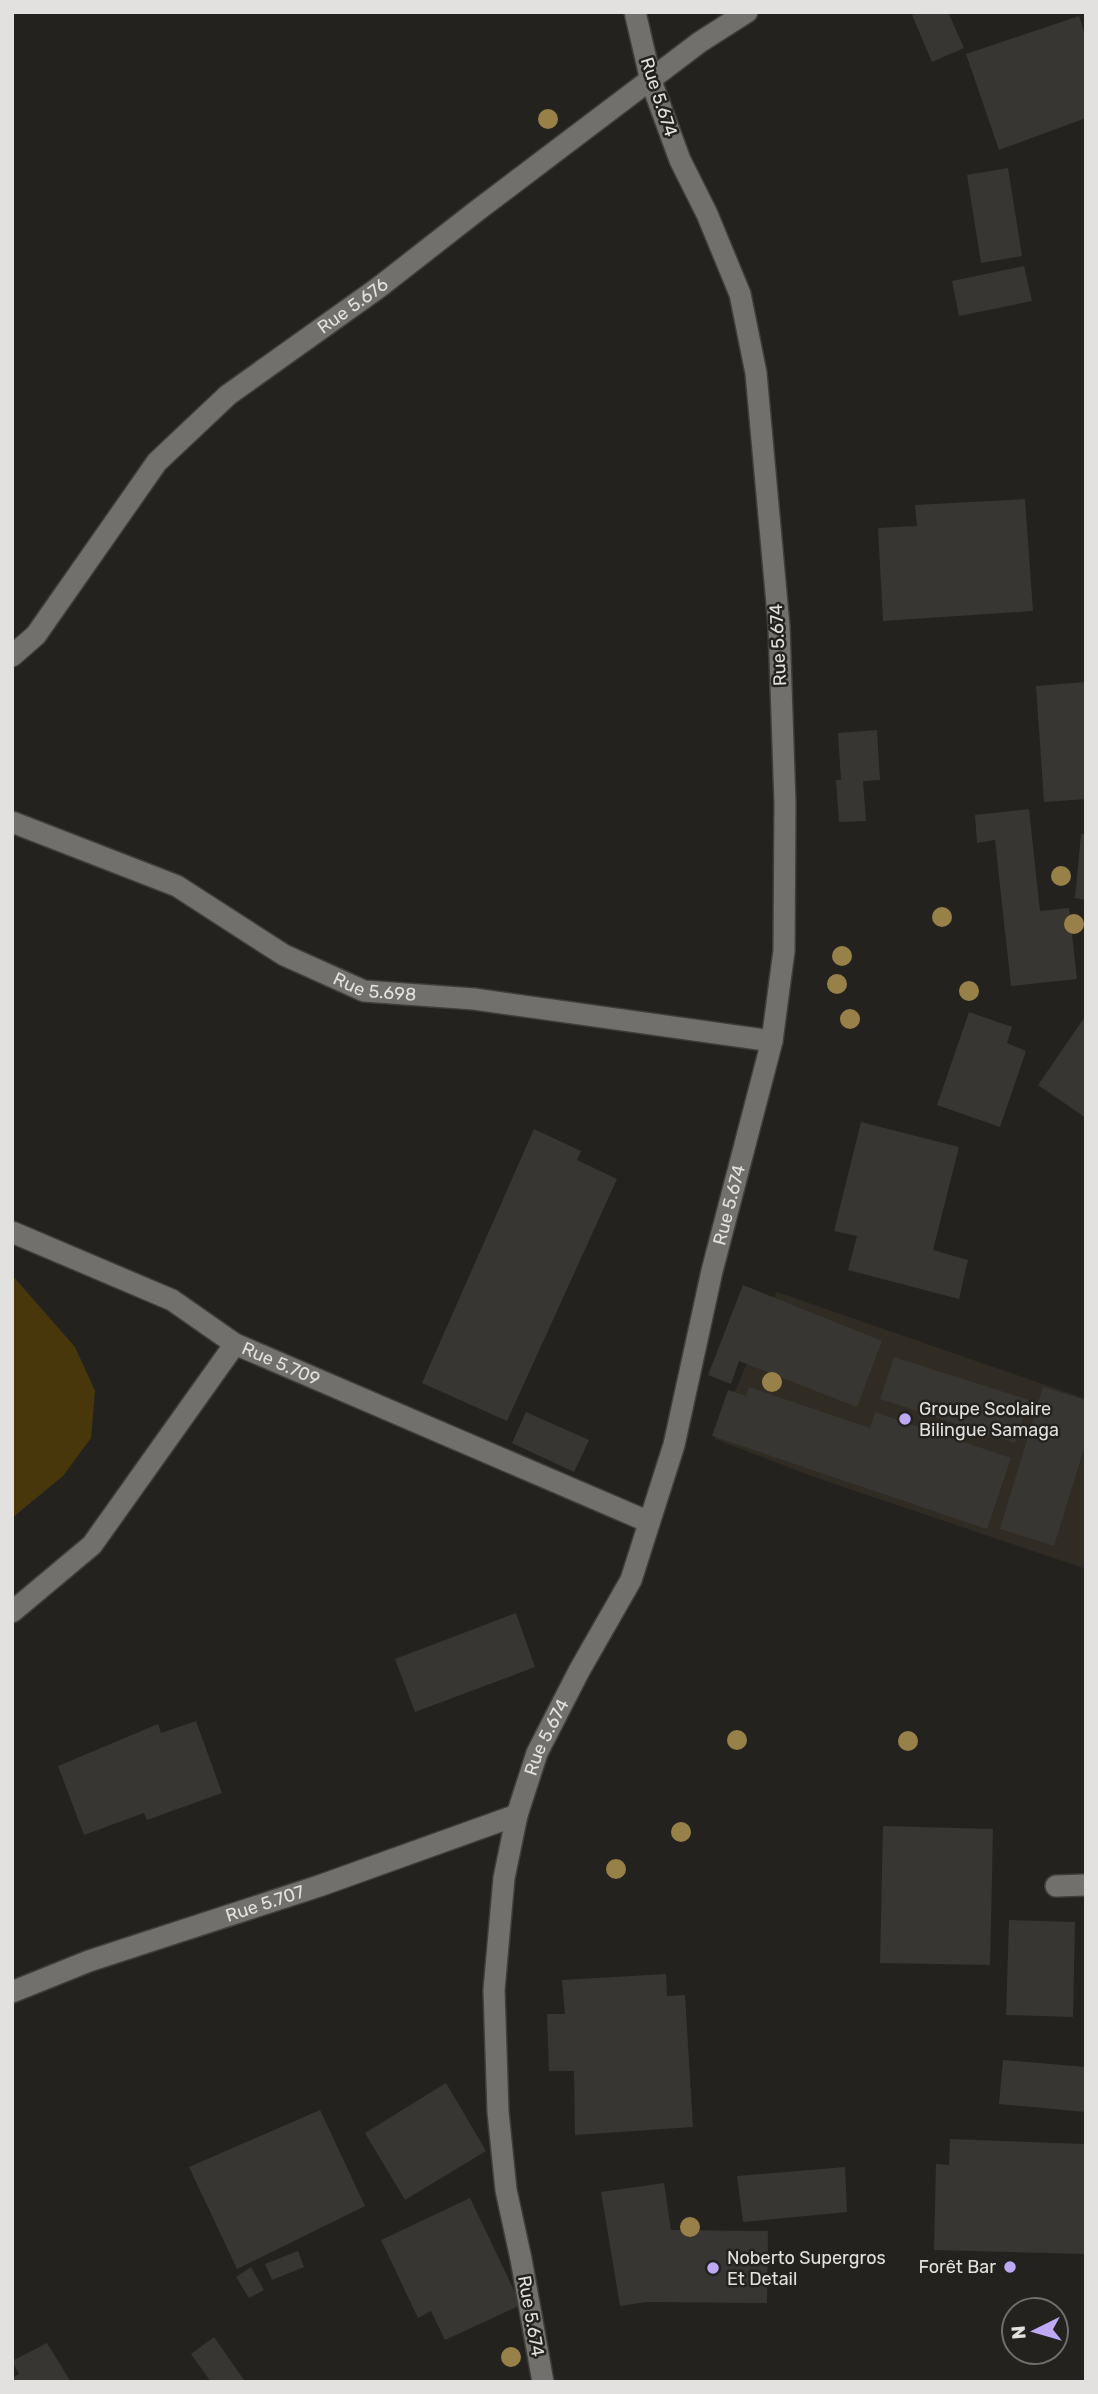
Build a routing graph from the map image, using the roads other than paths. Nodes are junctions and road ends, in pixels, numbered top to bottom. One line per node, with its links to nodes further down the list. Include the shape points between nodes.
1 (635, 12): 3 (street, Rue 5.674)
2 (747, 12): 3 (street, Rue 5.676)
3 (651, 81): 4 (street, Rue 5.676, via 379,288 228,395 157,462 36,635); 6 (street, Rue 5.674, via 680,160 740,295 755,373 779,626 785,804 785,951)
4 (12, 656)
5 (12, 822): 6 (street, Rue 5.698, via 177,886 284,955 365,991 474,999)
6 (772, 1041): 9 (street, Rue 5.674, via 712,1270 674,1446)
7 (12, 1232): 8 (street, via 172,1300)
8 (235, 1344): 9 (street, Rue 5.709); 10 (street, Rue 5.709, via 92,1545)
9 (649, 1522): 11 (street, Rue 5.674, via 631,1580 537,1753)
10 (12, 1612)
11 (517, 1815): 14 (street, Rue 5.707, via 320,1886 89,1961); 15 (street, Rue 5.674, via 504,1878 494,1990 498,2112 506,2190)
12 (1086, 1885): 13 (street)
13 (1056, 1886)
14 (12, 1992)
15 (543, 2382)

